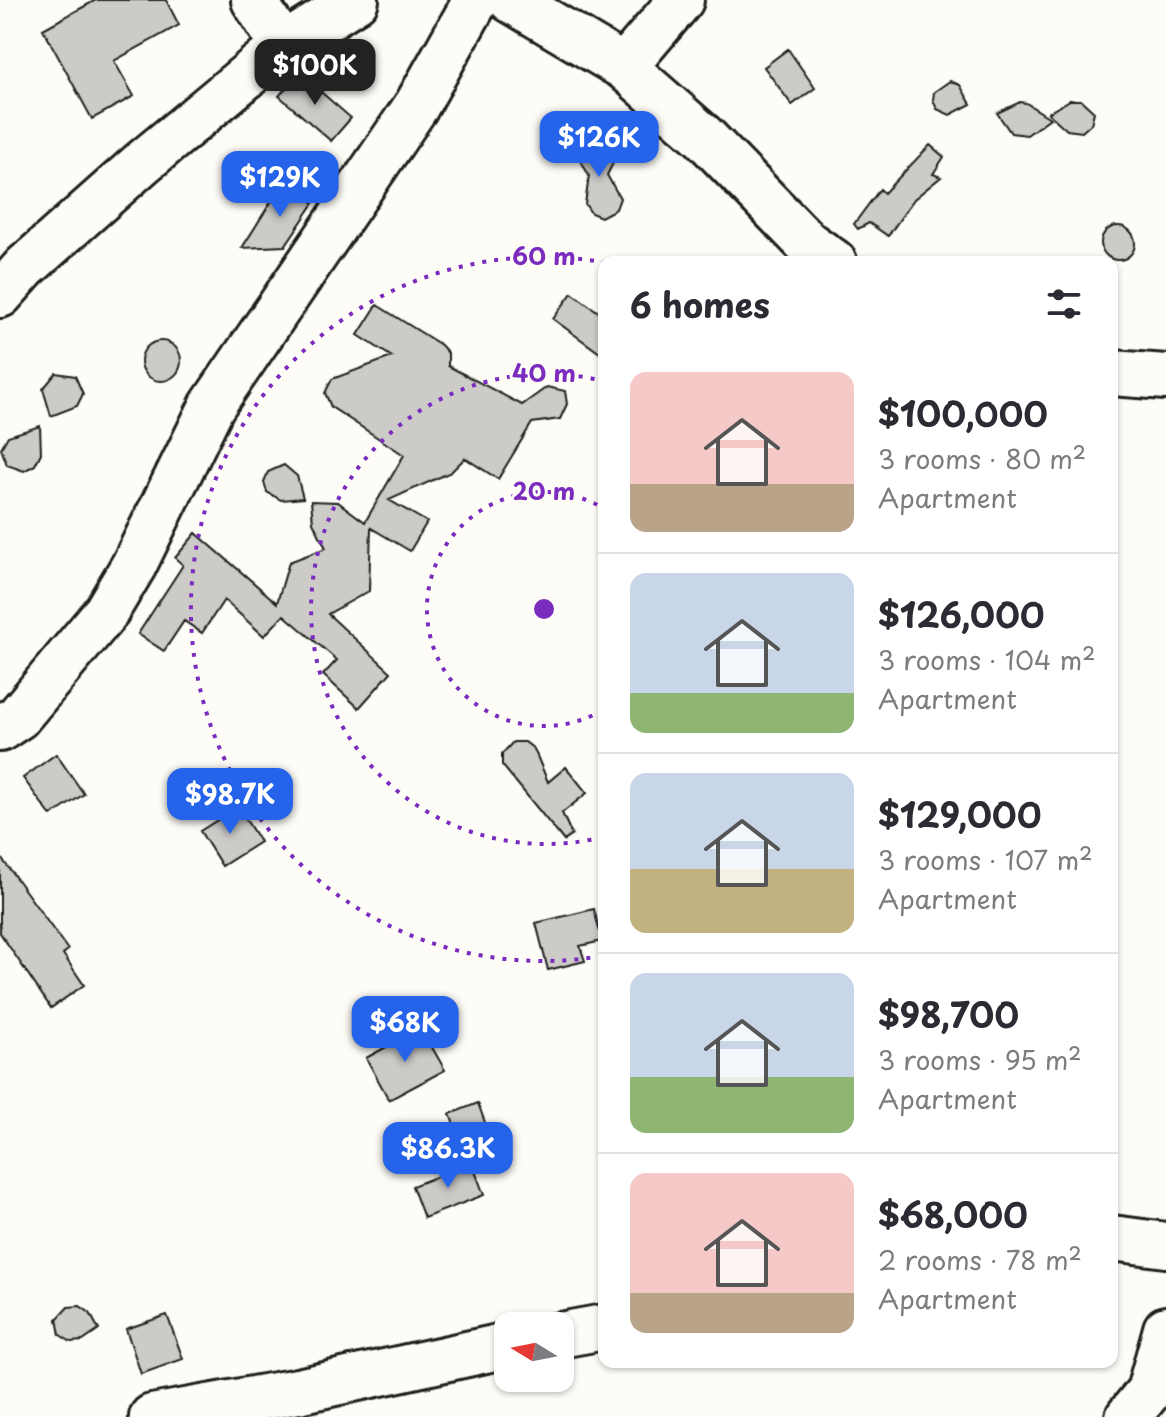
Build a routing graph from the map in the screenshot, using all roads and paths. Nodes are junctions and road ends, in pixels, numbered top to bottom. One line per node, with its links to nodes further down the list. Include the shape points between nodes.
1 (254, 0): 6 (street)
2 (356, 0): 6 (street)
3 (476, 0): 12 (street, via 417,105 212,406 106,612 18,717)
4 (511, 0): 7 (street)
5 (681, 0): 7 (street)
6 (283, 46): 9 (street, via 142,163)
7 (624, 67): 8 (street)
8 (825, 256)
9 (0, 295)
10 (1118, 373): 11 (street)
11 (1166, 377)
12 (0, 729)
13 (1118, 1239): 14 (street)
14 (1166, 1245)
15 (598, 1328): 17 (street)
16 (1166, 1329): 20 (street, via 1149,1391)
17 (574, 1332)
18 (494, 1348): 19 (street)
19 (152, 1417)
20 (1128, 1417)

